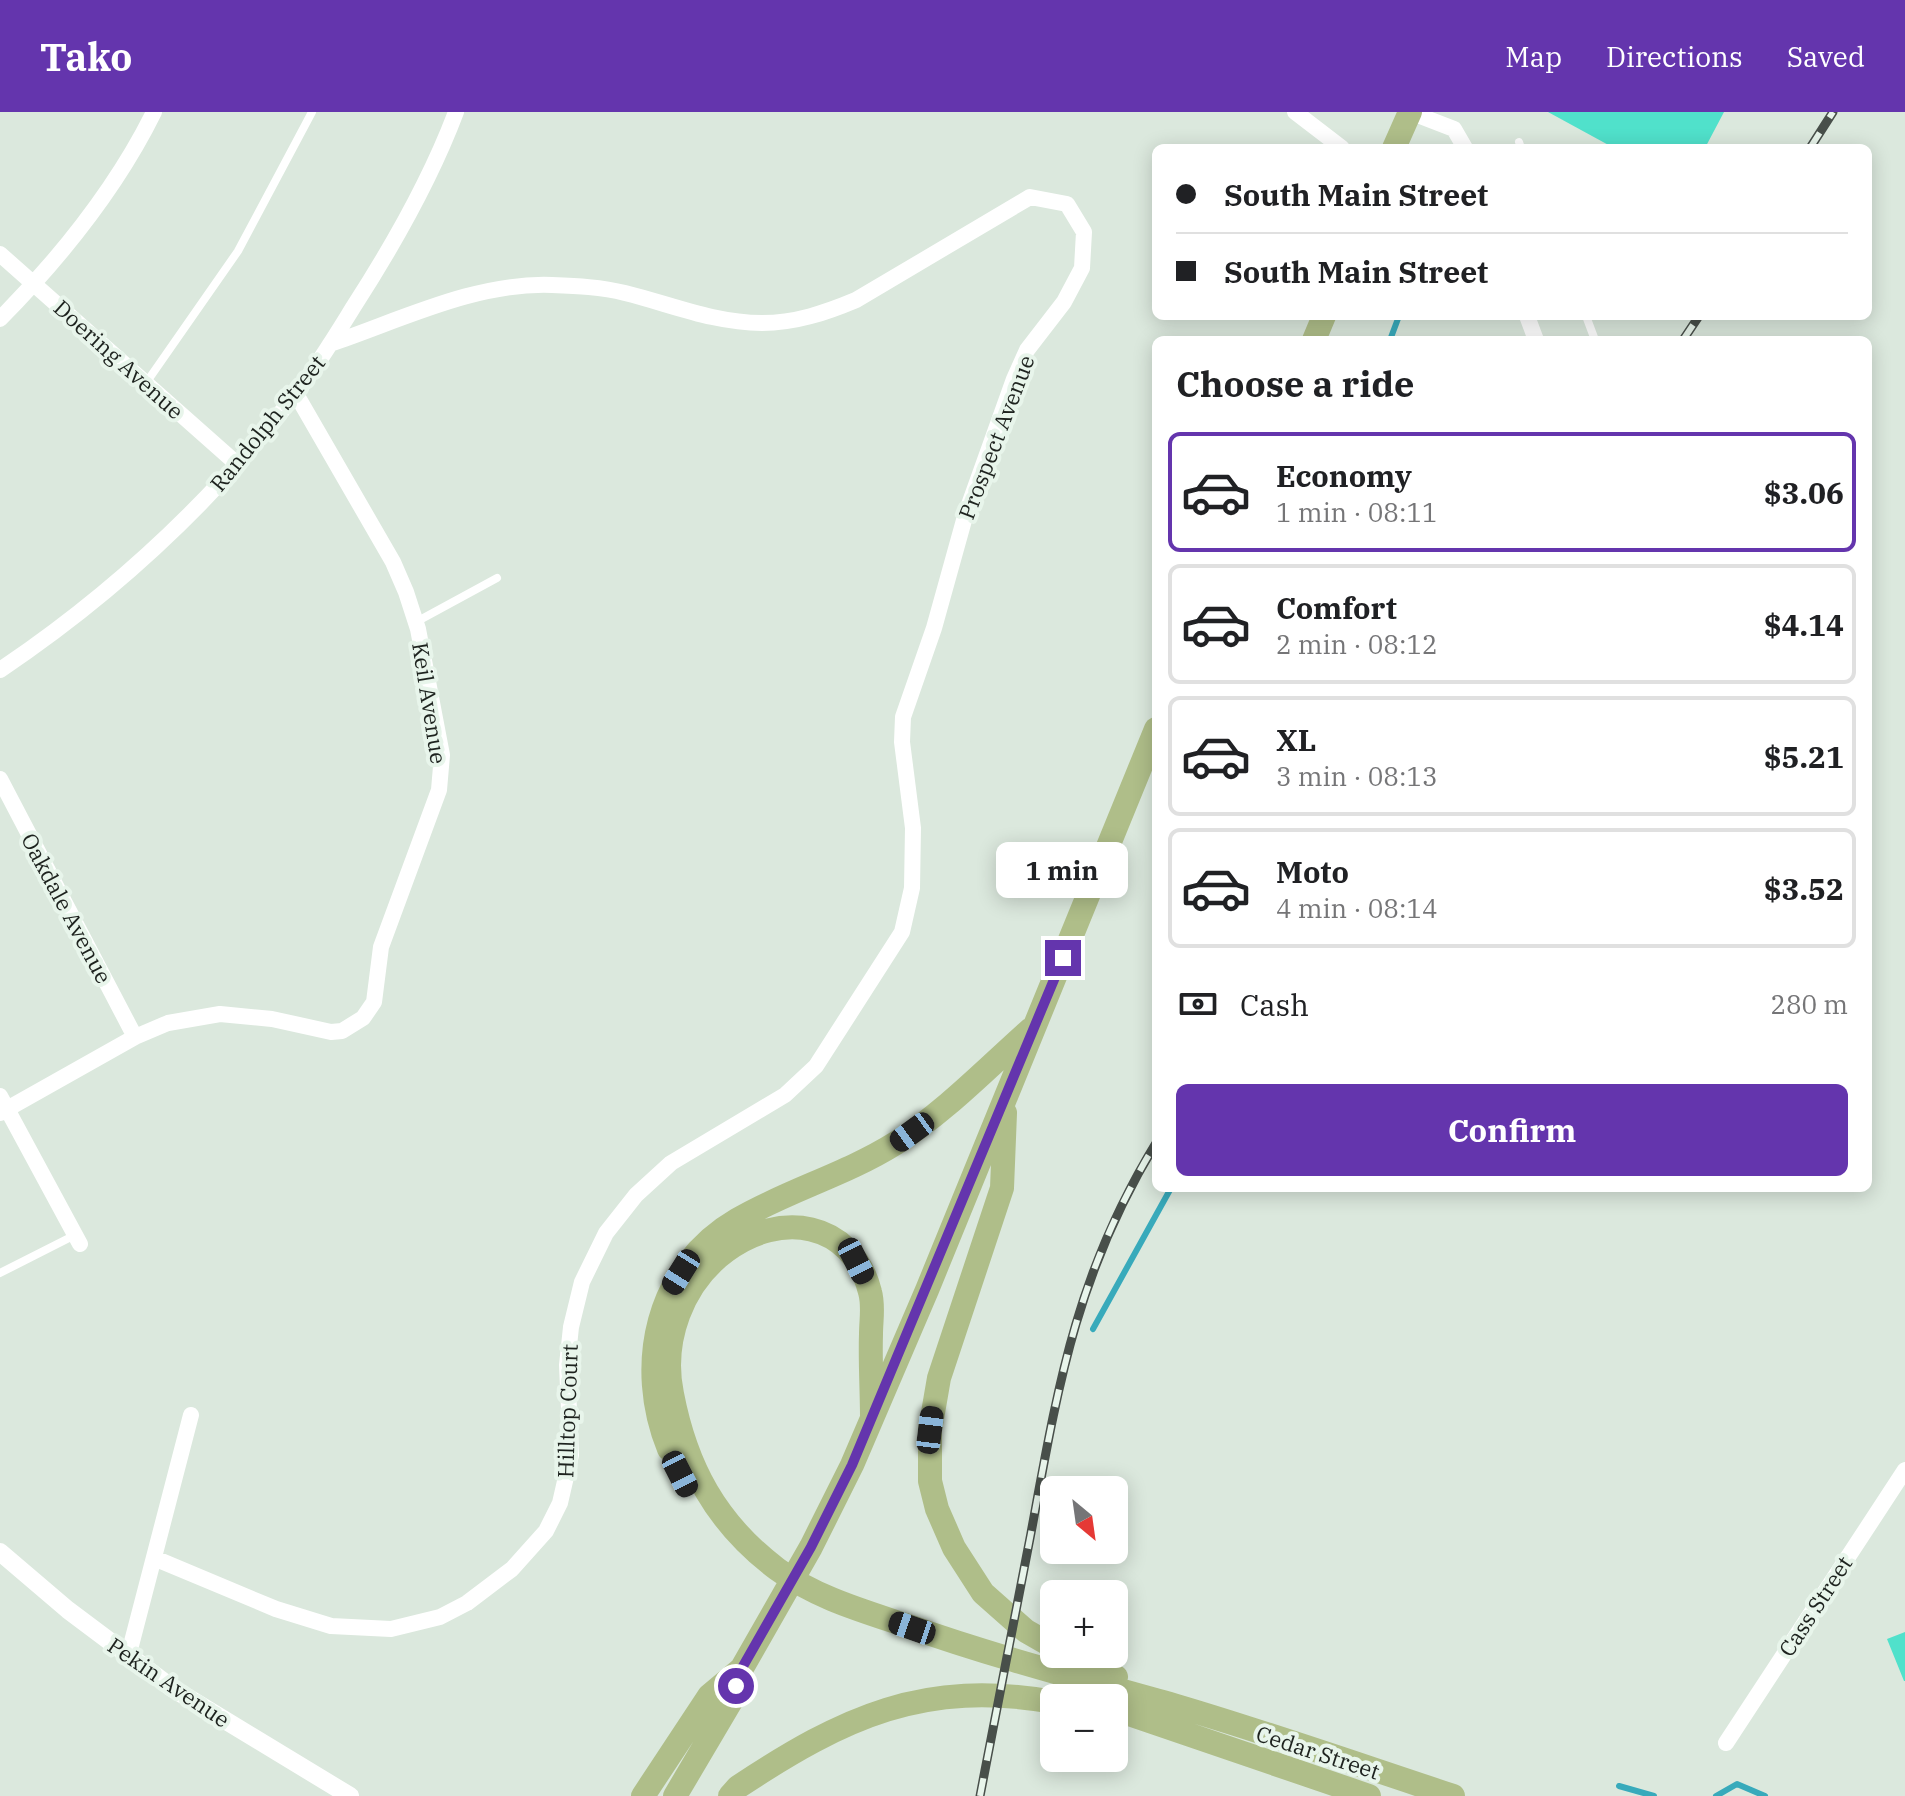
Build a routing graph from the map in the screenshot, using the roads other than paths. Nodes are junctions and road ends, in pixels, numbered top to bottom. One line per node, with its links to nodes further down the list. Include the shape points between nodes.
1 (154, 112): 10 (street, via 75,236)
2 (312, 112): 13 (lane, via 238,251)
3 (456, 112): 12 (street, Randolph Street, via 397,238)
4 (1295, 112): 6 (street)
5 (1410, 112): 7 (main road); 8 (street, via 1454,129)
6 (1337, 144)
7 (1396, 144)
8 (1463, 144)
9 (0, 254): 10 (street, Doering Avenue)
10 (34, 284): 11 (street); 13 (street, Doering Avenue)
11 (0, 319)
12 (330, 344): 14 (street, Randolph Street); 27 (street, Prospect Avenue, via 484,292 517,286 612,290 729,321 798,320 856,300 1030,197 1067,204 1084,232 1078,280 1027,350 1014,379 903,717 913,828 912,888 902,932 816,1066 785,1095 685,1153 653,1178 606,1233)
13 (146, 383): 15 (street, Doering Avenue)
14 (296, 394): 15 (street, Randolph Street); 17 (street, Keil Avenue, via 393,562)
15 (237, 464): 18 (street, Randolph Street, via 138,563)
16 (497, 578): 17 (lane)
17 (416, 622): 22 (street, Keil Avenue, via 442,755 441,778 381,947 370,1011 356,1024 331,1032 220,1014 184,1018)
18 (0, 670)
19 (1152, 739): 21 (main road)
20 (0, 779): 22 (street, Oakdale Avenue)
21 (1035, 1025): 23 (main road); 31 (main road, via 898,1142 723,1229 691,1259 671,1288 655,1343 657,1410 680,1474 705,1517)
22 (135, 1037): 24 (street)
23 (1006, 1097): 29 (main road); 34 (main road, via 1002,1188 939,1378 930,1430 930,1481 960,1560 999,1609)
24 (2, 1106): 25 (street)
25 (78, 1239): 26 (lane)
26 (0, 1273)
27 (582, 1282): 33 (street, Hilltop Court, via 568,1352 571,1455 560,1503 536,1544 467,1603 408,1627 331,1626)
28 (191, 1415): 33 (street)
29 (872, 1418): 31 (main road, via 870,1293 850,1253 819,1231 786,1226 754,1233 720,1255 695,1282 680,1310 671,1339 670,1382 685,1450); 37 (main road, via 811,1547)
30 (1905, 1470): 43 (street, Cass Street)
31 (730, 1537): 35 (main road, via 765,1580 803,1603)
32 (0, 1552): 36 (street, Pekin Avenue)
33 (154, 1558): 36 (street)
34 (1040, 1637)
35 (933, 1642): 39 (main road); 42 (main road)
36 (128, 1657): 44 (street, Pekin Avenue)
37 (742, 1668): 45 (main road, via 709,1696); 46 (main road, via 730,1703)
38 (1089, 1668): 42 (main road)
39 (1046, 1684)
40 (1040, 1700): 47 (main road, via 993,1694 932,1698 878,1711 829,1732)
41 (1128, 1714): 42 (main road)
42 (1178, 1719): 48 (main road, Cedar Street); 49 (main road, Cedar Street)
43 (1726, 1743)
44 (350, 1796)
45 (643, 1796)
46 (675, 1796)
47 (730, 1796)
48 (1369, 1796)
49 (1453, 1796)

